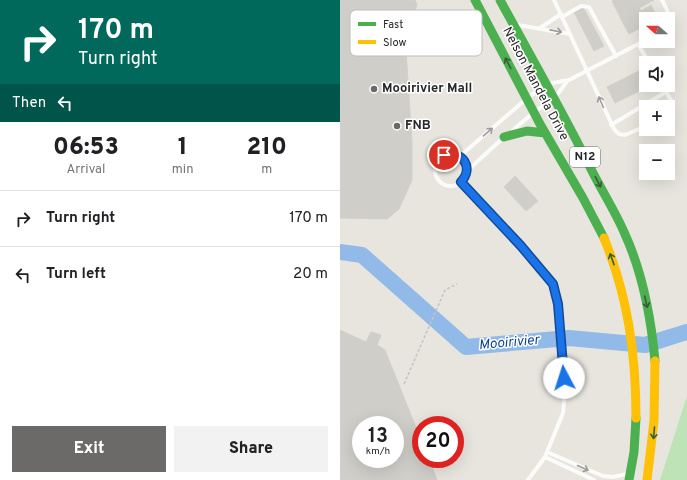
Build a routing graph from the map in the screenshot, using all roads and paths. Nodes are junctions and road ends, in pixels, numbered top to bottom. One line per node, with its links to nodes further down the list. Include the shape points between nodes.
1 (475, 0): 5 (highway, Nelson Mandela Drive / N12, one-way to 1)
2 (500, 0): 9 (highway, Nelson Mandela Drive / N12)
3 (554, 0): 8 (lane)
4 (662, 0): 6 (lane)
5 (480, 10)
6 (668, 12)
7 (482, 13): 19 (highway, Nelson Mandela Drive / N12, one-way to 7)
8 (562, 16): 10 (lane); 11 (lane); 13 (lane, via 582,6 589,7)
9 (514, 24): 10 (lane); 17 (highway, Nelson Mandela Drive / N12)
10 (539, 28): 11 (lane, one-way to 11)
11 (570, 34): 15 (lane)
12 (638, 44): 13 (lane); 14 (lane)
13 (616, 56): 15 (lane)
14 (645, 56)
15 (587, 70): 16 (lane); 23 (lane, one-way to 15)
16 (569, 80): 17 (lane); 20 (lane)
17 (547, 84): 19 (lane); 20 (highway, Nelson Mandela Drive / N12)
18 (666, 92): 21 (lane); 23 (lane)
19 (528, 98): 22 (highway, Nelson Mandela Drive / N12); 27 (lane, one-way to 19)
20 (555, 98): 22 (lane); 31 (highway, Nelson Mandela Drive / N12, one-way to 31, via 616,214 639,272 650,322)
21 (670, 100)
22 (534, 112): 25 (highway, Nelson Mandela Drive / N12); 26 (lane)
23 (611, 125): 24 (lane, via 619,134 625,135)
24 (639, 129)
25 (546, 133): 26 (highway, via 527,130); 35 (highway, Nelson Mandela Drive / N12, one-way to 25, via 635,376 622,288 604,237)
26 (504, 137): 28 (lane)
27 (460, 156): 28 (lane, via 466,163); 29 (lane, via 450,154 440,158 435,174 441,183 446,185)
28 (467, 171): 29 (lane)
29 (461, 182): 33 (lane, via 553,284 558,304 565,392 563,413)
30 (457, 284): 32 (path, via 445,290)
31 (655, 378): 35 (highway, via 638,471); 38 (highway, Nelson Mandela Drive / N12, one-way to 38, via 655,418)
32 (404, 384)
33 (547, 452): 34 (lane); 35 (lane, one-way to 35, via 603,476)
34 (545, 457): 36 (lane); 37 (lane)
35 (632, 478)
36 (528, 480)
37 (594, 480)
38 (647, 480)

